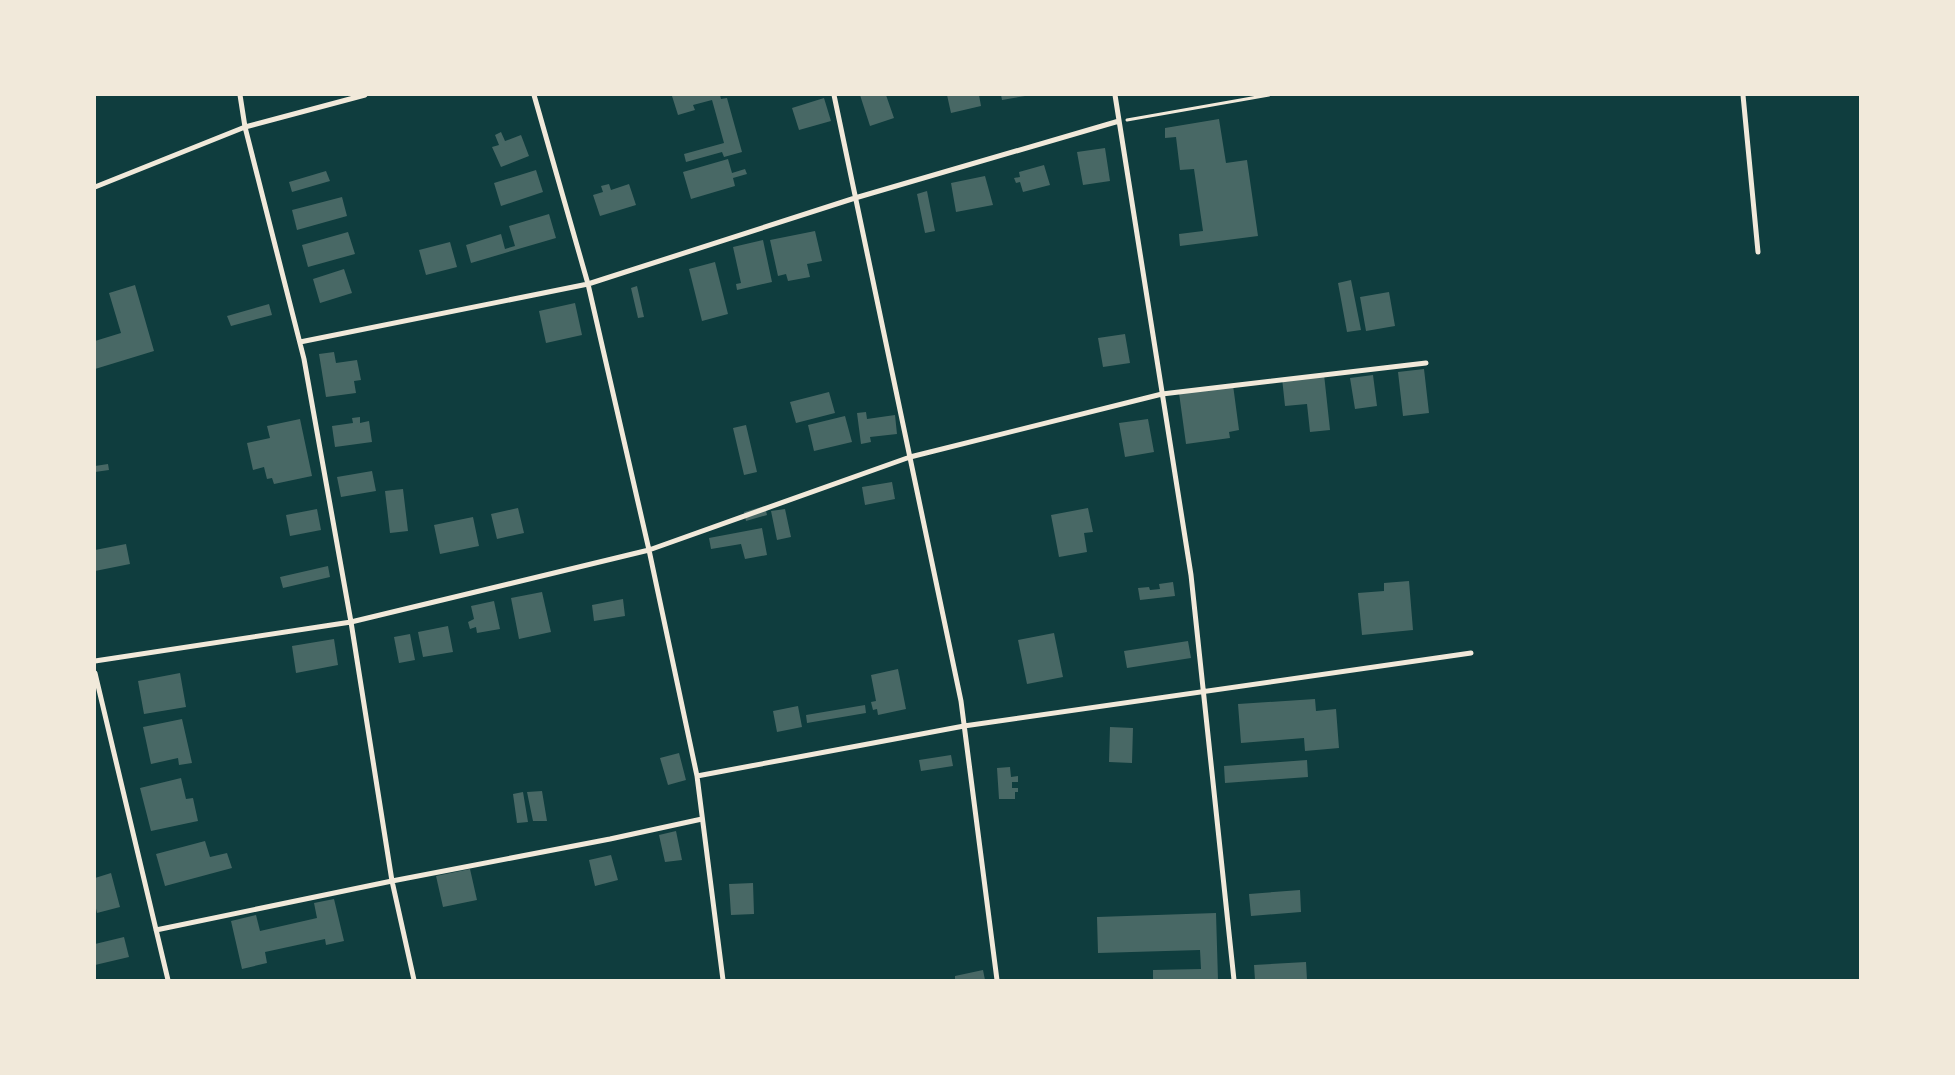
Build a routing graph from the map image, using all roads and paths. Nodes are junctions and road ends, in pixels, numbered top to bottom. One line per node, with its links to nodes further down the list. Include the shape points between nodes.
1 (240, 95): 9 (street)
2 (365, 95): 9 (street)
3 (534, 95): 13 (street)
4 (834, 95): 11 (street)
5 (1115, 95): 8 (street)
6 (1268, 95): 8 (path)
7 (1744, 95): 12 (street)
8 (1119, 121): 11 (street); 16 (street)
9 (245, 128): 10 (street); 14 (street)
10 (95, 187)
11 (855, 198): 13 (street); 17 (street)
12 (1758, 252)
13 (588, 284): 14 (street); 18 (street)
14 (300, 342): 19 (street)
15 (1426, 363): 16 (street)
16 (1162, 394): 17 (street); 23 (street, via 1191,575)
17 (910, 458): 18 (street); 24 (street)
18 (649, 550): 19 (street); 25 (street)
19 (351, 622): 21 (street); 27 (street)
20 (1471, 654): 23 (street)
21 (95, 661)
22 (95, 673): 28 (street)
23 (1203, 692): 24 (street); 33 (street)
24 (964, 726): 25 (street); 32 (street)
25 (697, 776): 26 (street)
26 (702, 819): 27 (street); 31 (street)
27 (392, 881): 28 (street); 30 (street)
28 (156, 930): 29 (street)
29 (168, 980)
30 (414, 980)
31 (723, 980)
32 (997, 980)
33 (1234, 980)

